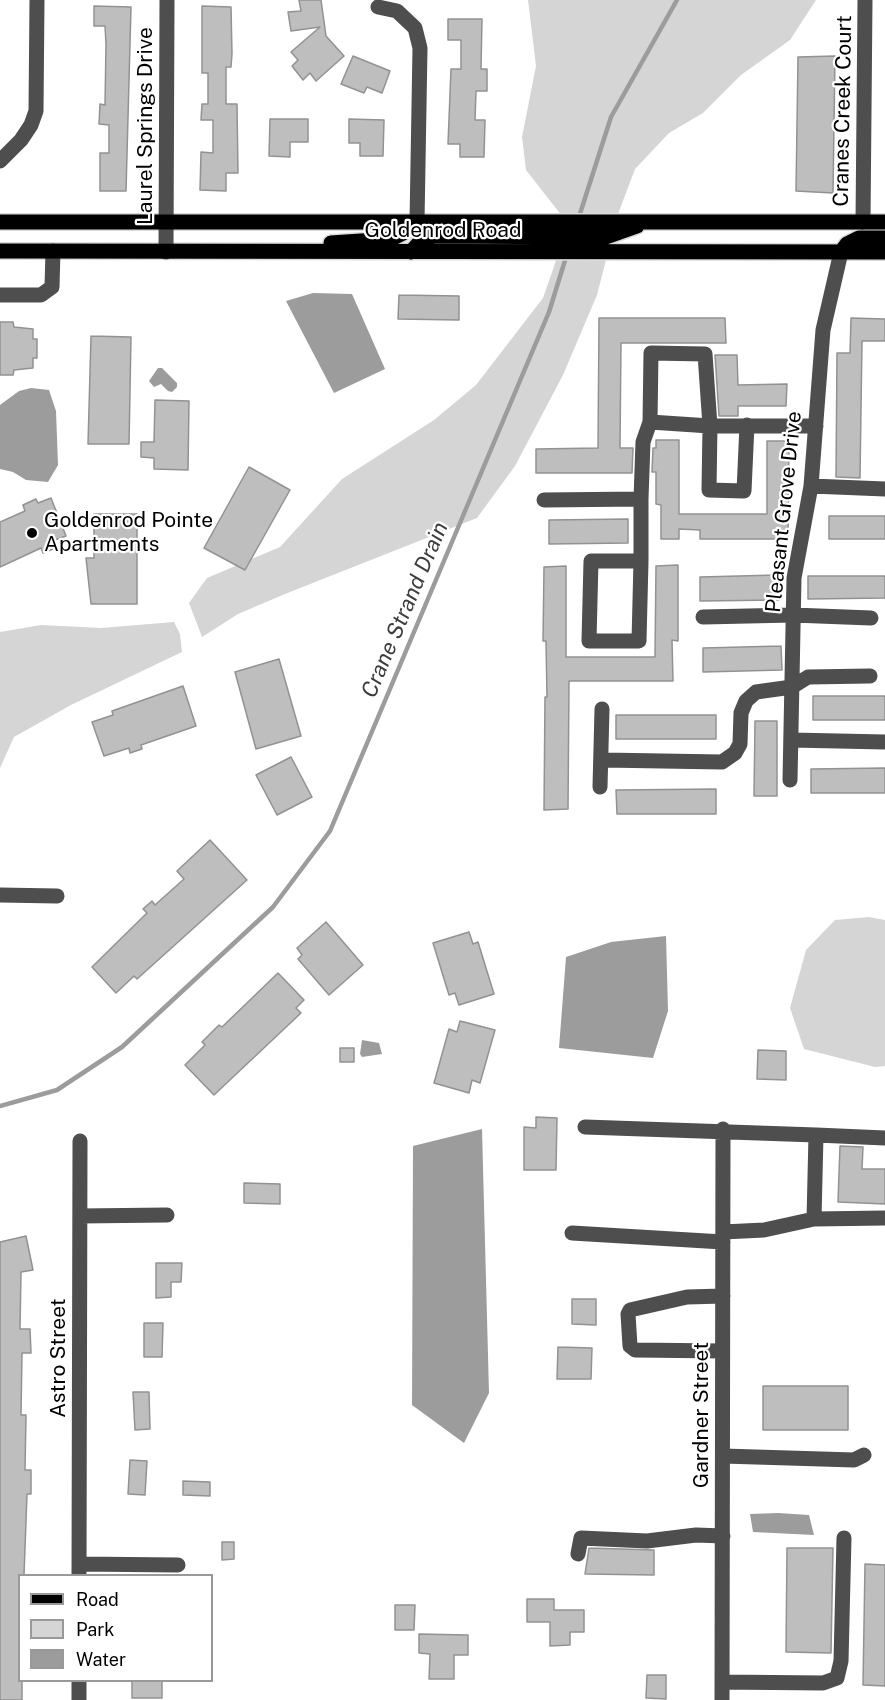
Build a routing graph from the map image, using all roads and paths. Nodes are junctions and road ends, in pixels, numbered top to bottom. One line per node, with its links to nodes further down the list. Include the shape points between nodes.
1 (38, 0): 5 (street, via 36,111 21,140)
2 (167, 0): 10 (street, Laurel Springs Drive)
3 (865, 0): 8 (street, Cranes Creek Court)
4 (378, 7): 7 (street, via 397,11 415,28 420,48)
5 (0, 161)
6 (0, 222): 10 (main road, Goldenrod Road)
7 (417, 222): 10 (main road, Goldenrod Road); 11 (main road, Goldenrod Road); 17 (main road, via 391,238)
8 (863, 222): 9 (main road, Goldenrod Road); 12 (main road, Goldenrod Road, via 650,222)
9 (885, 222)
10 (166, 223): 16 (street, Laurel Springs Drive)
11 (524, 230): 12 (main road, Goldenrod Road); 18 (main road, via 434,236)
12 (597, 237): 18 (main road, Goldenrod Road, via 526,253); 19 (main road, Goldenrod Road)
13 (885, 238): 19 (main road, via 859,238)
14 (0, 251): 15 (main road, Goldenrod Road)
15 (53, 251): 16 (main road, Goldenrod Road); 21 (street, via 52,286 41,295)
16 (166, 252): 17 (main road, Goldenrod Road)
17 (217, 252): 18 (main road, Goldenrod Road)
18 (411, 252)
19 (841, 252): 20 (main road, Goldenrod Road); 25 (street, Pleasant Grove Drive, via 823,330)
20 (885, 252)
21 (0, 295)
22 (650, 422): 24 (street); 24 (street, via 651,353 705,354); 28 (street, via 643,442)
23 (747, 425): 24 (street); 24 (street, via 744,490 708,490); 25 (street)
24 (710, 426)
25 (816, 426): 26 (street, Pleasant Grove Drive)
26 (811, 486): 27 (street); 31 (street, Pleasant Grove Drive, via 794,579)
27 (885, 489)
28 (641, 499): 29 (street); 30 (street)
29 (544, 500)
30 (641, 561): 30 (street, via 639,641 590,641 591,561)
31 (793, 615): 32 (street); 33 (street); 35 (street, Pleasant Grove Drive)
32 (703, 617)
33 (871, 618)
34 (870, 676): 35 (street, via 808,677)
35 (792, 687): 37 (street, Pleasant Grove Drive); 39 (street, via 766,688 746,701 741,714 740,744 722,762)
36 (602, 709): 39 (street)
37 (791, 740): 38 (street); 40 (street, Pleasant Grove Drive)
38 (885, 742)
39 (603, 760): 41 (street)
40 (790, 780)
41 (600, 787)
42 (0, 896): 43 (street)
43 (57, 896)
44 (585, 1127): 45 (street)
45 (723, 1130): 46 (street); 54 (street, Gardner Street)
46 (816, 1135): 47 (street); 52 (street)
47 (885, 1138)
48 (80, 1141): 50 (street, Astro Street)
49 (167, 1215): 50 (street)
50 (80, 1216): 63 (street, Astro Street)
51 (885, 1218): 52 (street)
52 (814, 1219): 54 (street)
53 (572, 1233): 54 (street)
54 (723, 1237): 55 (street, Gardner Street)
55 (723, 1296): 56 (street, Gardner Street); 56 (street, via 687,1297 630,1310 628,1314 630,1346 635,1350)
56 (722, 1351): 58 (street, Gardner Street)
57 (864, 1455): 58 (street, via 854,1460)
58 (723, 1456): 59 (street, Gardner Street)
59 (723, 1536): 61 (street, via 647,1541 580,1538); 65 (street, Gardner Street)
60 (844, 1538): 65 (street, via 841,1661 837,1678 823,1683)
61 (578, 1554)
62 (178, 1565): 63 (street)
63 (79, 1570)
64 (79, 1682): 66 (street)
65 (722, 1682): 67 (street, Gardner Street)
66 (79, 1700)
67 (722, 1700)

